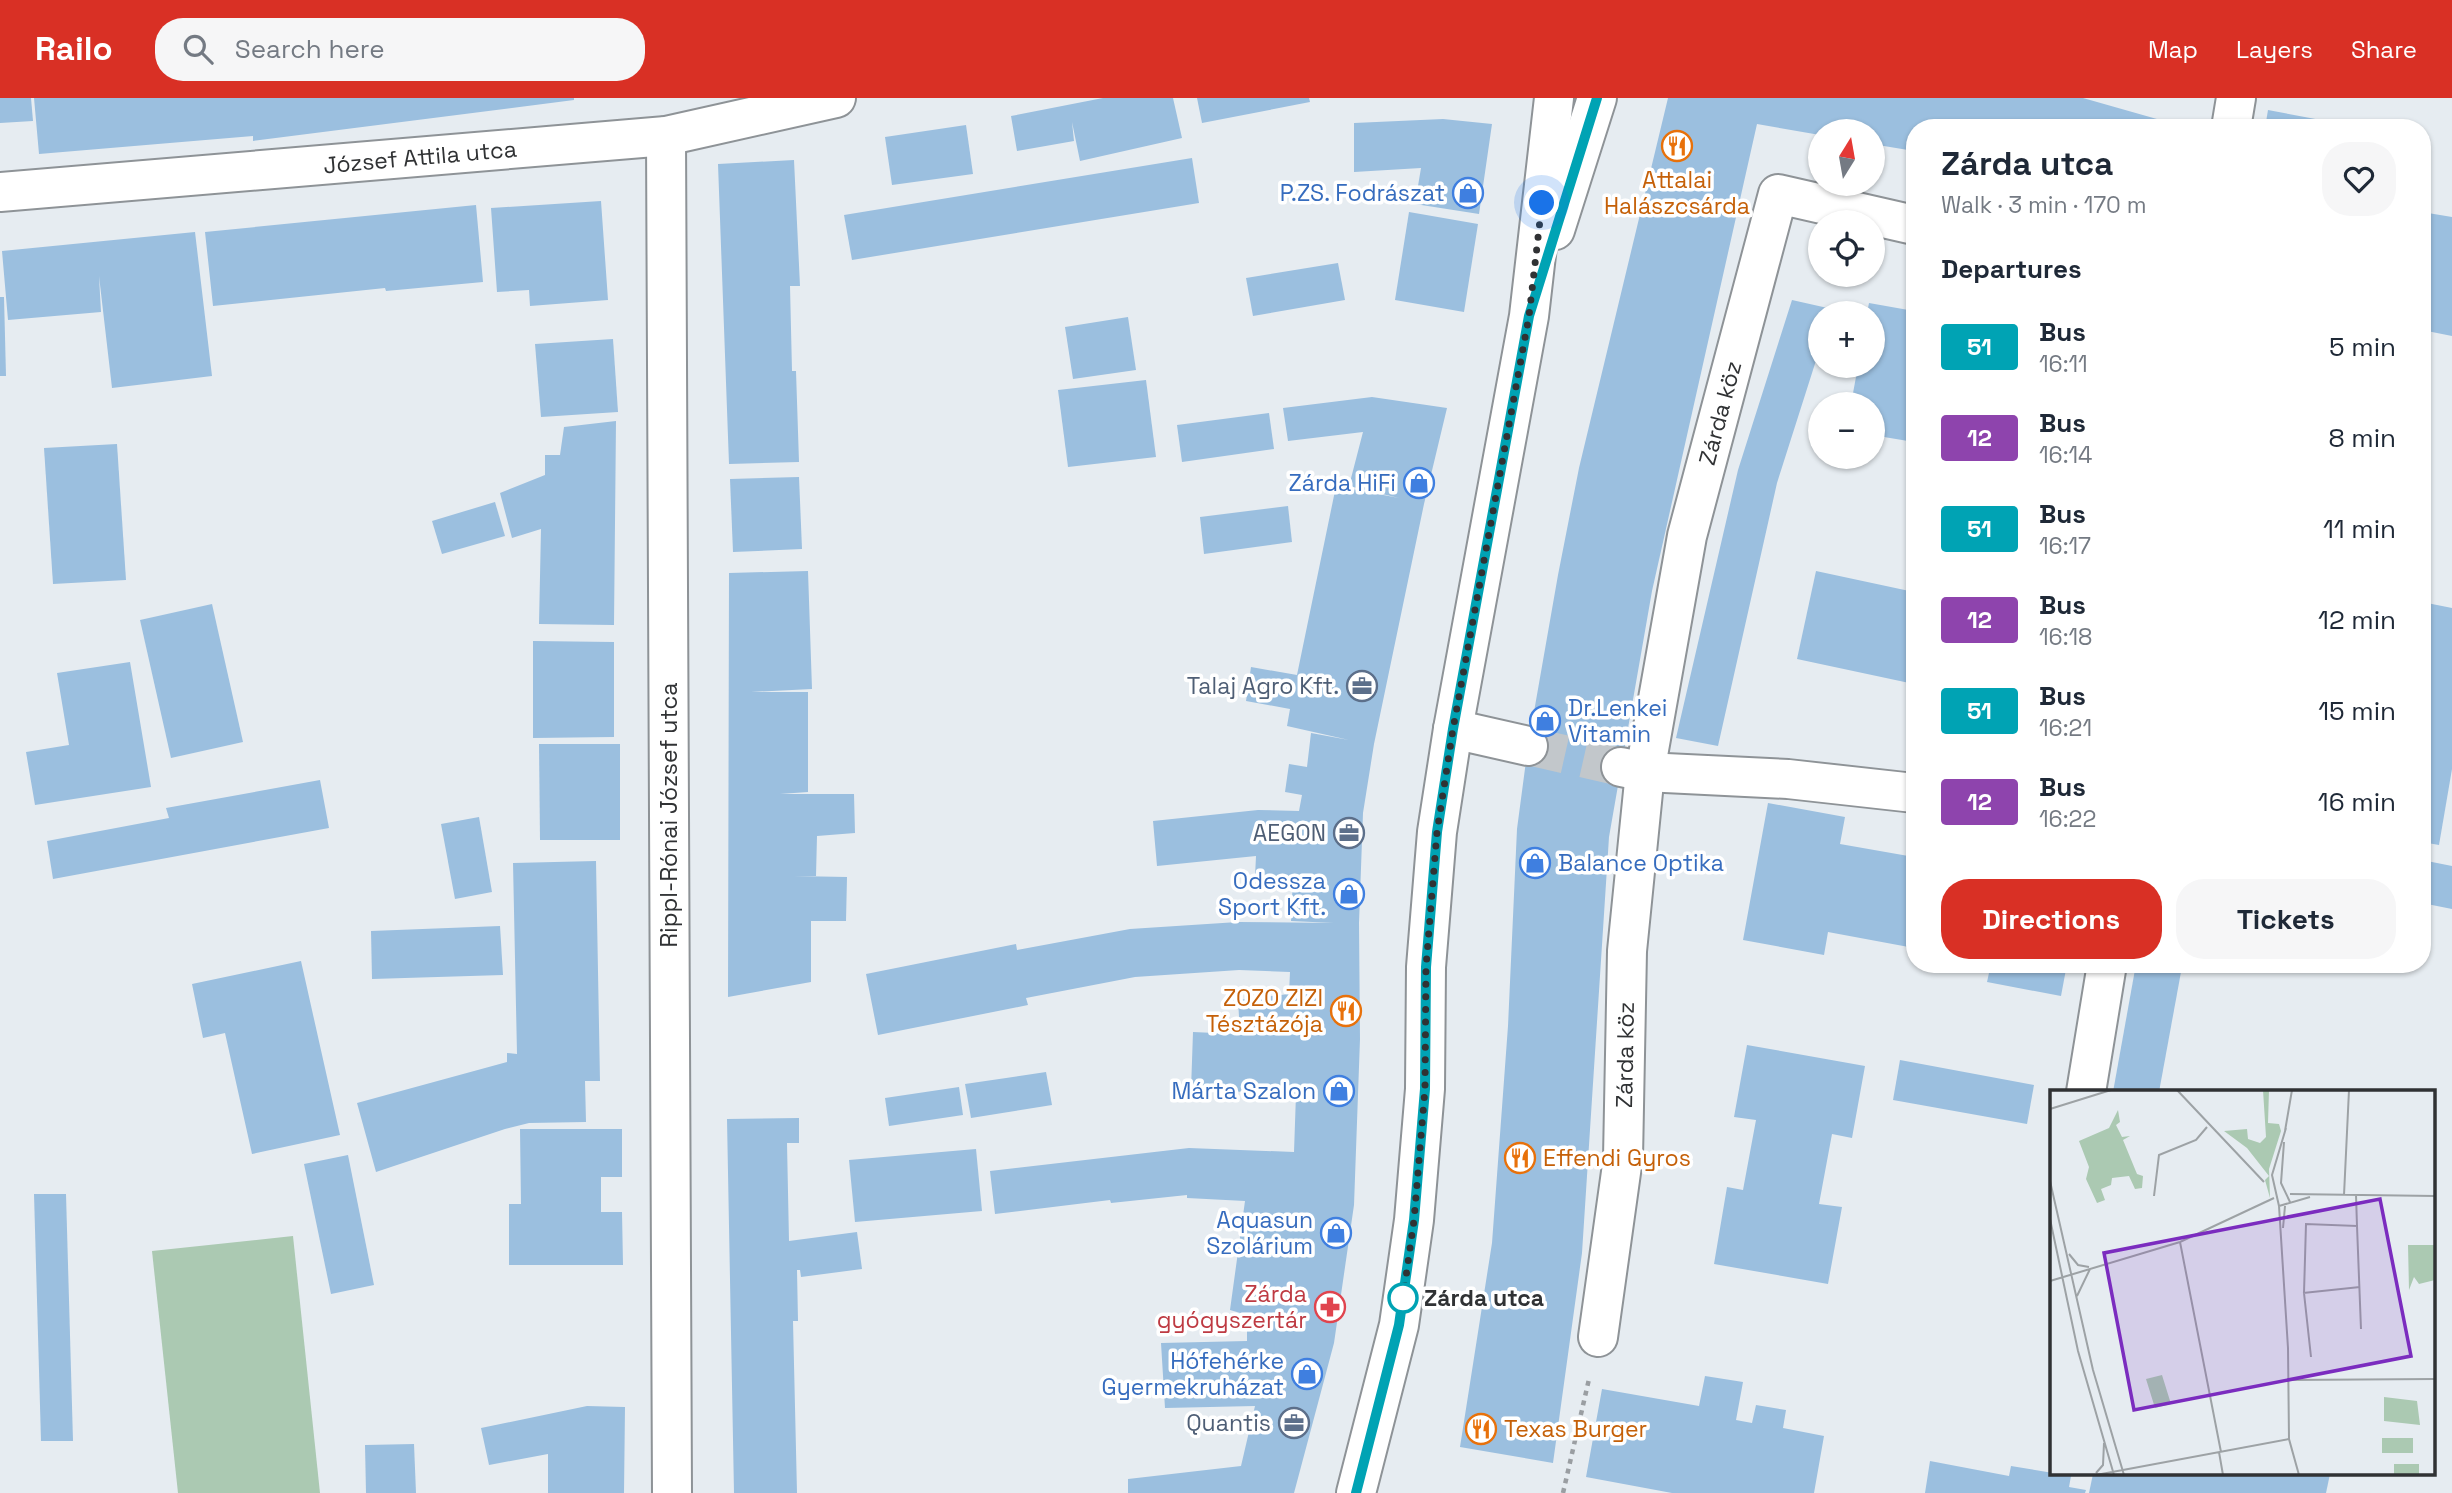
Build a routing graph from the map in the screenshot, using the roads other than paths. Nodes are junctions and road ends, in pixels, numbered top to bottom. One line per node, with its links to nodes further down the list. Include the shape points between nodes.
1 (836, 98): 6 (street, József Attila utca)
2 (1554, 98): 9 (street)
3 (1597, 98): 9 (street)
4 (2236, 98): 5 (street)
5 (2232, 119)
6 (666, 136): 7 (street, József Attila utca); 17 (street, Rippl-Rónai József utca)
7 (0, 192)
8 (1906, 223): 12 (street, Zárda köz, via 1778,194 1687,536)
9 (1529, 316): 10 (street)
10 (1453, 729): 11 (street); 18 (street, via 1437,832 1426,967 1425,1089 1414,1220 1399,1325)
11 (1528, 746)
12 (1633, 770): 13 (street, via 1788,779); 16 (street, Zárda köz, via 1623,1158)
13 (1906, 792)
14 (2106, 973): 15 (street)
15 (2086, 1090)
16 (1598, 1337)
17 (672, 1493)
18 (1356, 1493)

